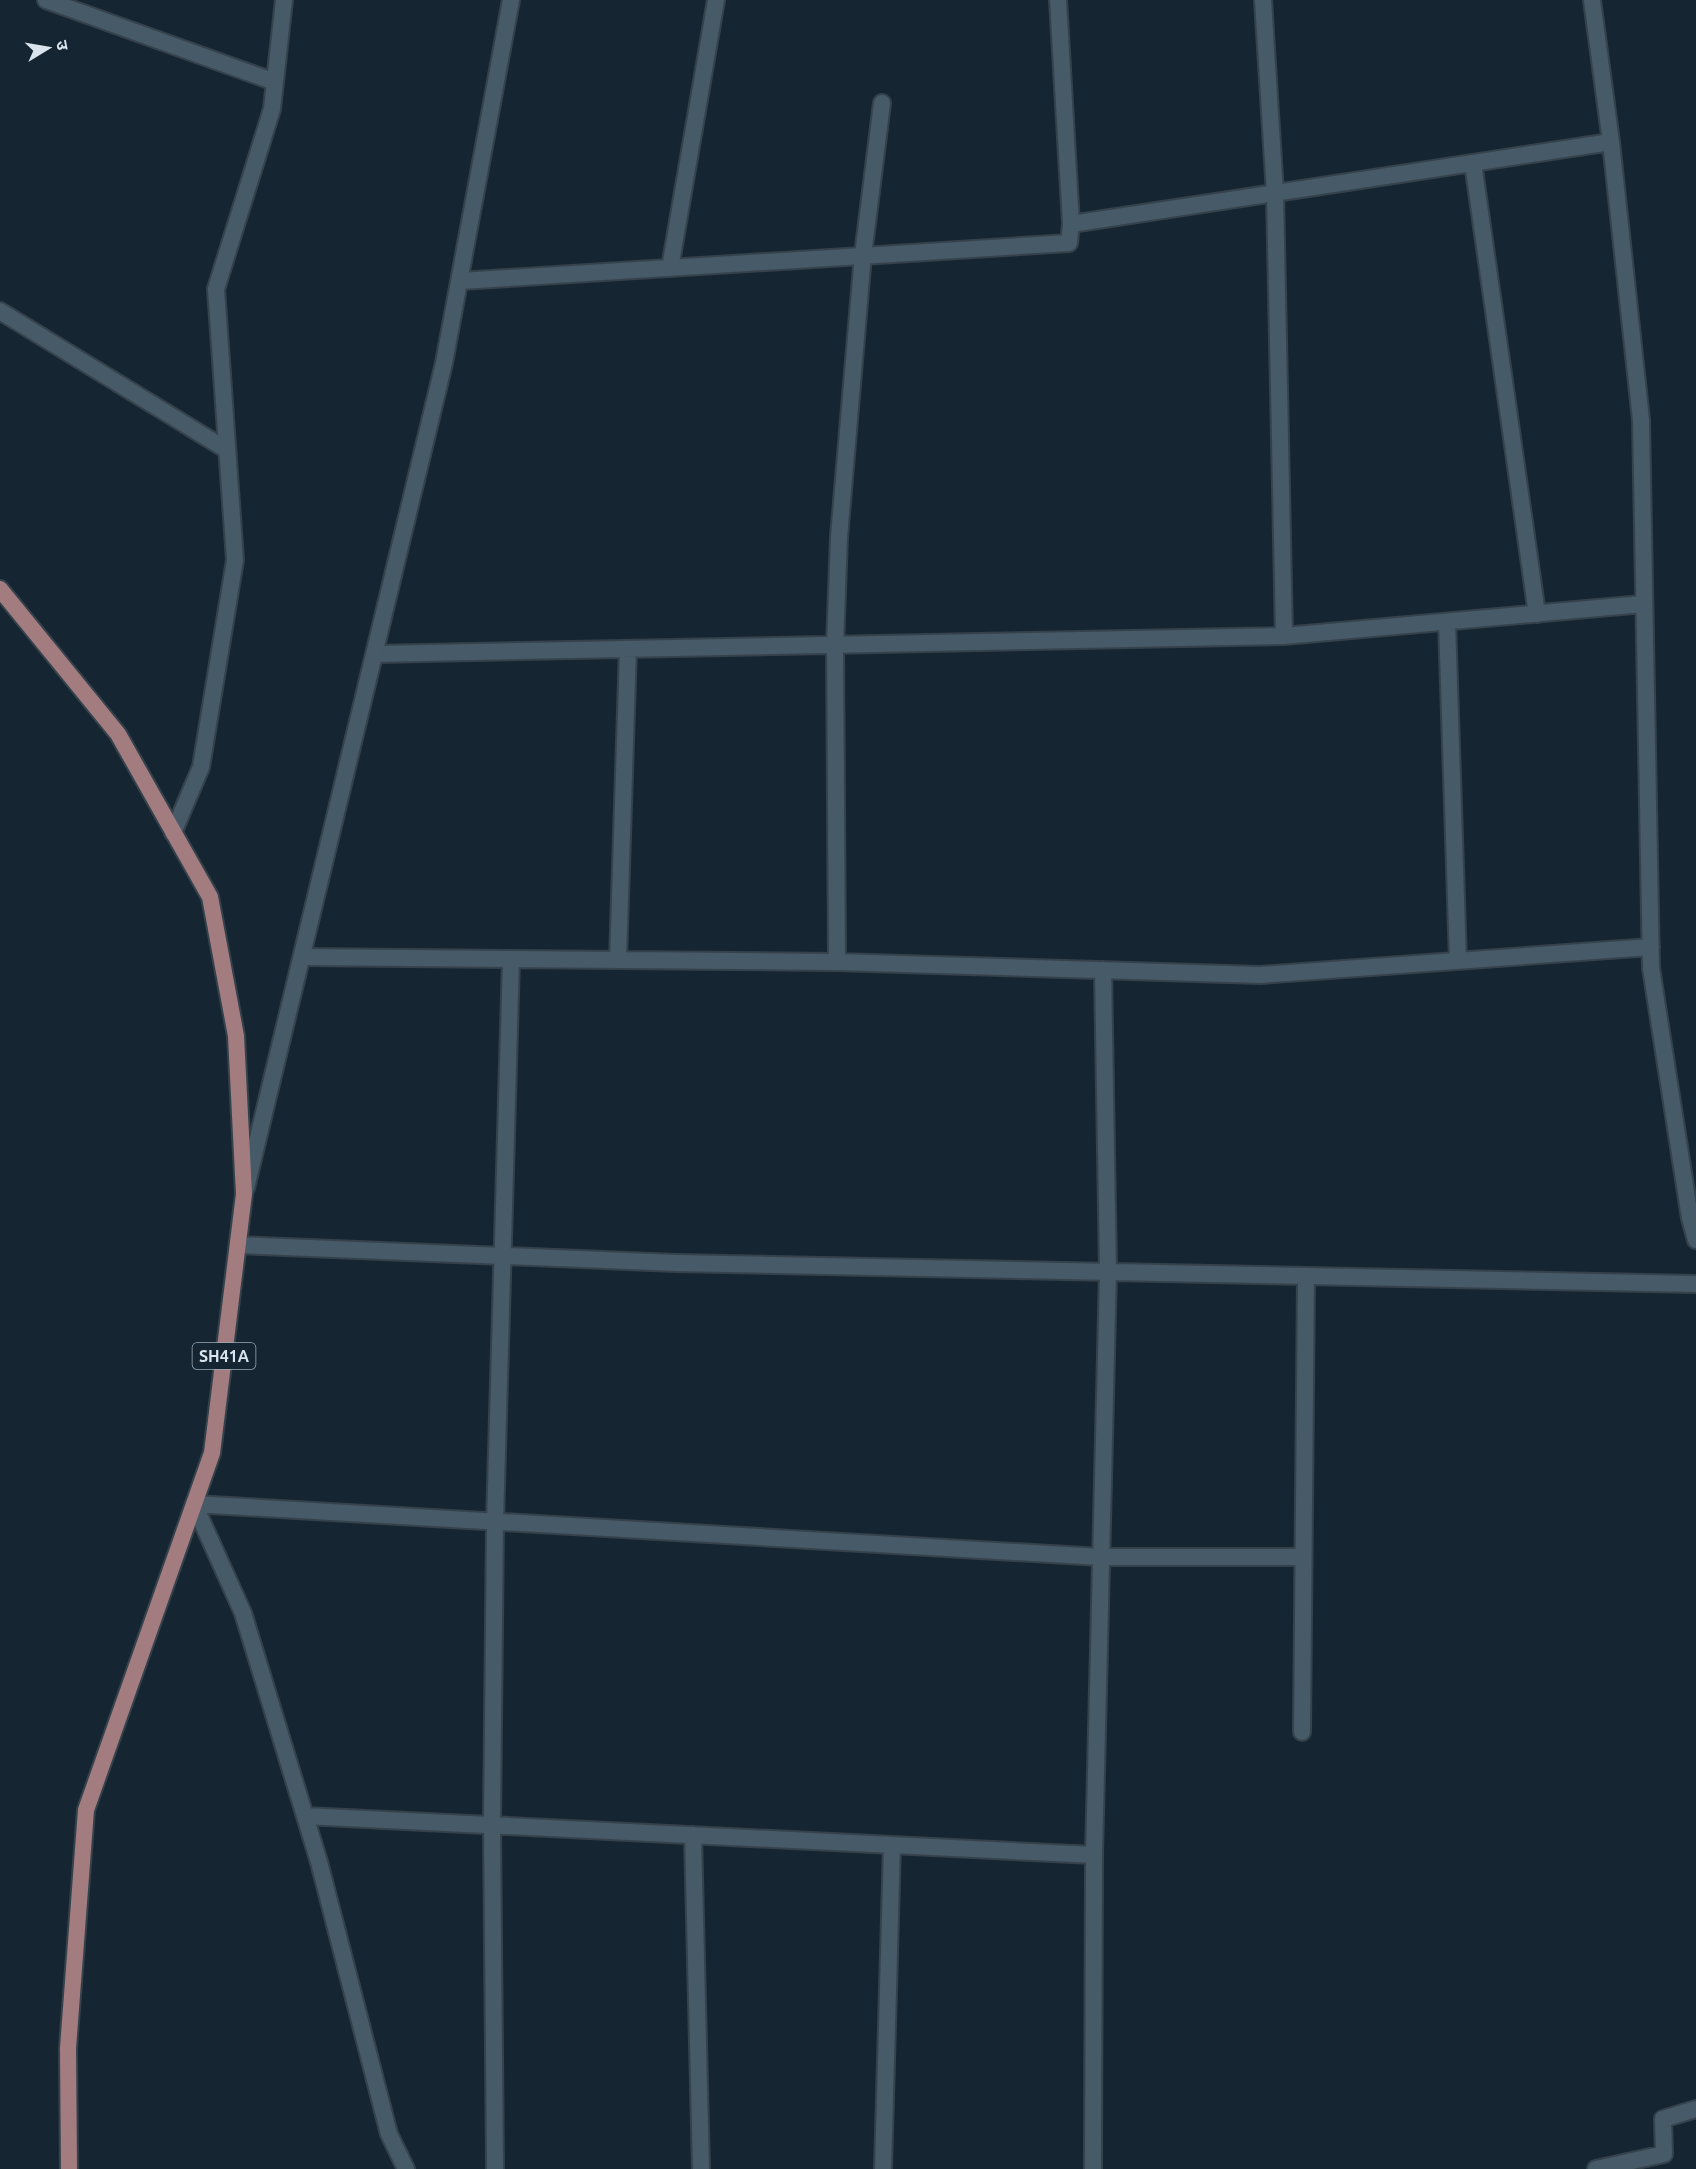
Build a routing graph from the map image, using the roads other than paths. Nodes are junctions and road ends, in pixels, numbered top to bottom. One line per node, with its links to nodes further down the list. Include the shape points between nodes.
1 (46, 0): 8 (street)
2 (284, 0): 8 (street)
3 (511, 0): 16 (street)
4 (716, 0): 15 (street)
5 (1058, 0): 13 (street)
6 (1263, 0): 12 (street)
7 (1592, 0): 10 (street)
8 (275, 82): 18 (street, via 272,109 216,289)
9 (882, 103): 14 (street)
10 (1611, 142): 11 (street); 20 (street, via 1641,420)
11 (1473, 163): 12 (street); 21 (street)
12 (1275, 193): 13 (street); 23 (street)
13 (1071, 224): 14 (street, via 1069,243)
14 (863, 255): 15 (street); 24 (street, via 839,537)
15 (670, 268): 16 (street)
16 (460, 281): 26 (street)
17 (0, 311): 18 (street)
18 (227, 450): 27 (street, via 235,560 201,767)
19 (0, 589): 27 (main road, SH41A, via 118,734)
20 (1643, 604): 21 (street); 28 (street)
21 (1537, 614): 22 (street)
22 (1447, 622): 23 (street); 32 (street)
23 (1284, 636): 24 (street)
24 (835, 645): 25 (street); 33 (street)
25 (627, 649): 26 (street); 31 (street)
26 (375, 654): 29 (street)
27 (174, 833): 35 (main road, SH41A, via 210,897 237,1036)
28 (1651, 947): 32 (street); 36 (street)
29 (302, 957): 30 (street); 35 (street)
30 (511, 959): 31 (street); 38 (street)
31 (618, 960): 33 (street)
32 (1458, 961): 34 (street, via 1260,975)
33 (837, 962): 34 (street)
34 (1103, 970): 39 (street)
35 (244, 1194): 37 (main road, SH41A)
36 (1696, 1240)
37 (238, 1245): 38 (street); 42 (main road, SH41A, via 212,1453)
38 (502, 1256): 39 (street); 43 (street)
39 (1108, 1271): 40 (street); 44 (street)
40 (1306, 1276): 41 (street); 45 (street)
41 (1696, 1284)
42 (194, 1504): 43 (street); 47 (street, via 243,1613); 53 (main road, SH41A, via 86,1810 68,2048)
43 (495, 1522): 44 (street); 48 (street)
44 (1101, 1557): 45 (street); 51 (street)
45 (1303, 1557): 46 (street)
46 (1302, 1732)
47 (305, 1816): 48 (street); 54 (street, via 389,2134)
48 (492, 1825): 49 (street); 55 (street)
49 (693, 1835): 50 (street); 56 (street)
50 (892, 1845): 51 (street); 57 (street)
51 (1094, 1855): 58 (street)
52 (1696, 2109): 59 (street, via 1663,2119 1664,2154)
53 (69, 2169)
54 (406, 2169)
55 (495, 2169)
56 (701, 2169)
57 (883, 2169)
58 (1093, 2169)
59 (1596, 2169)

